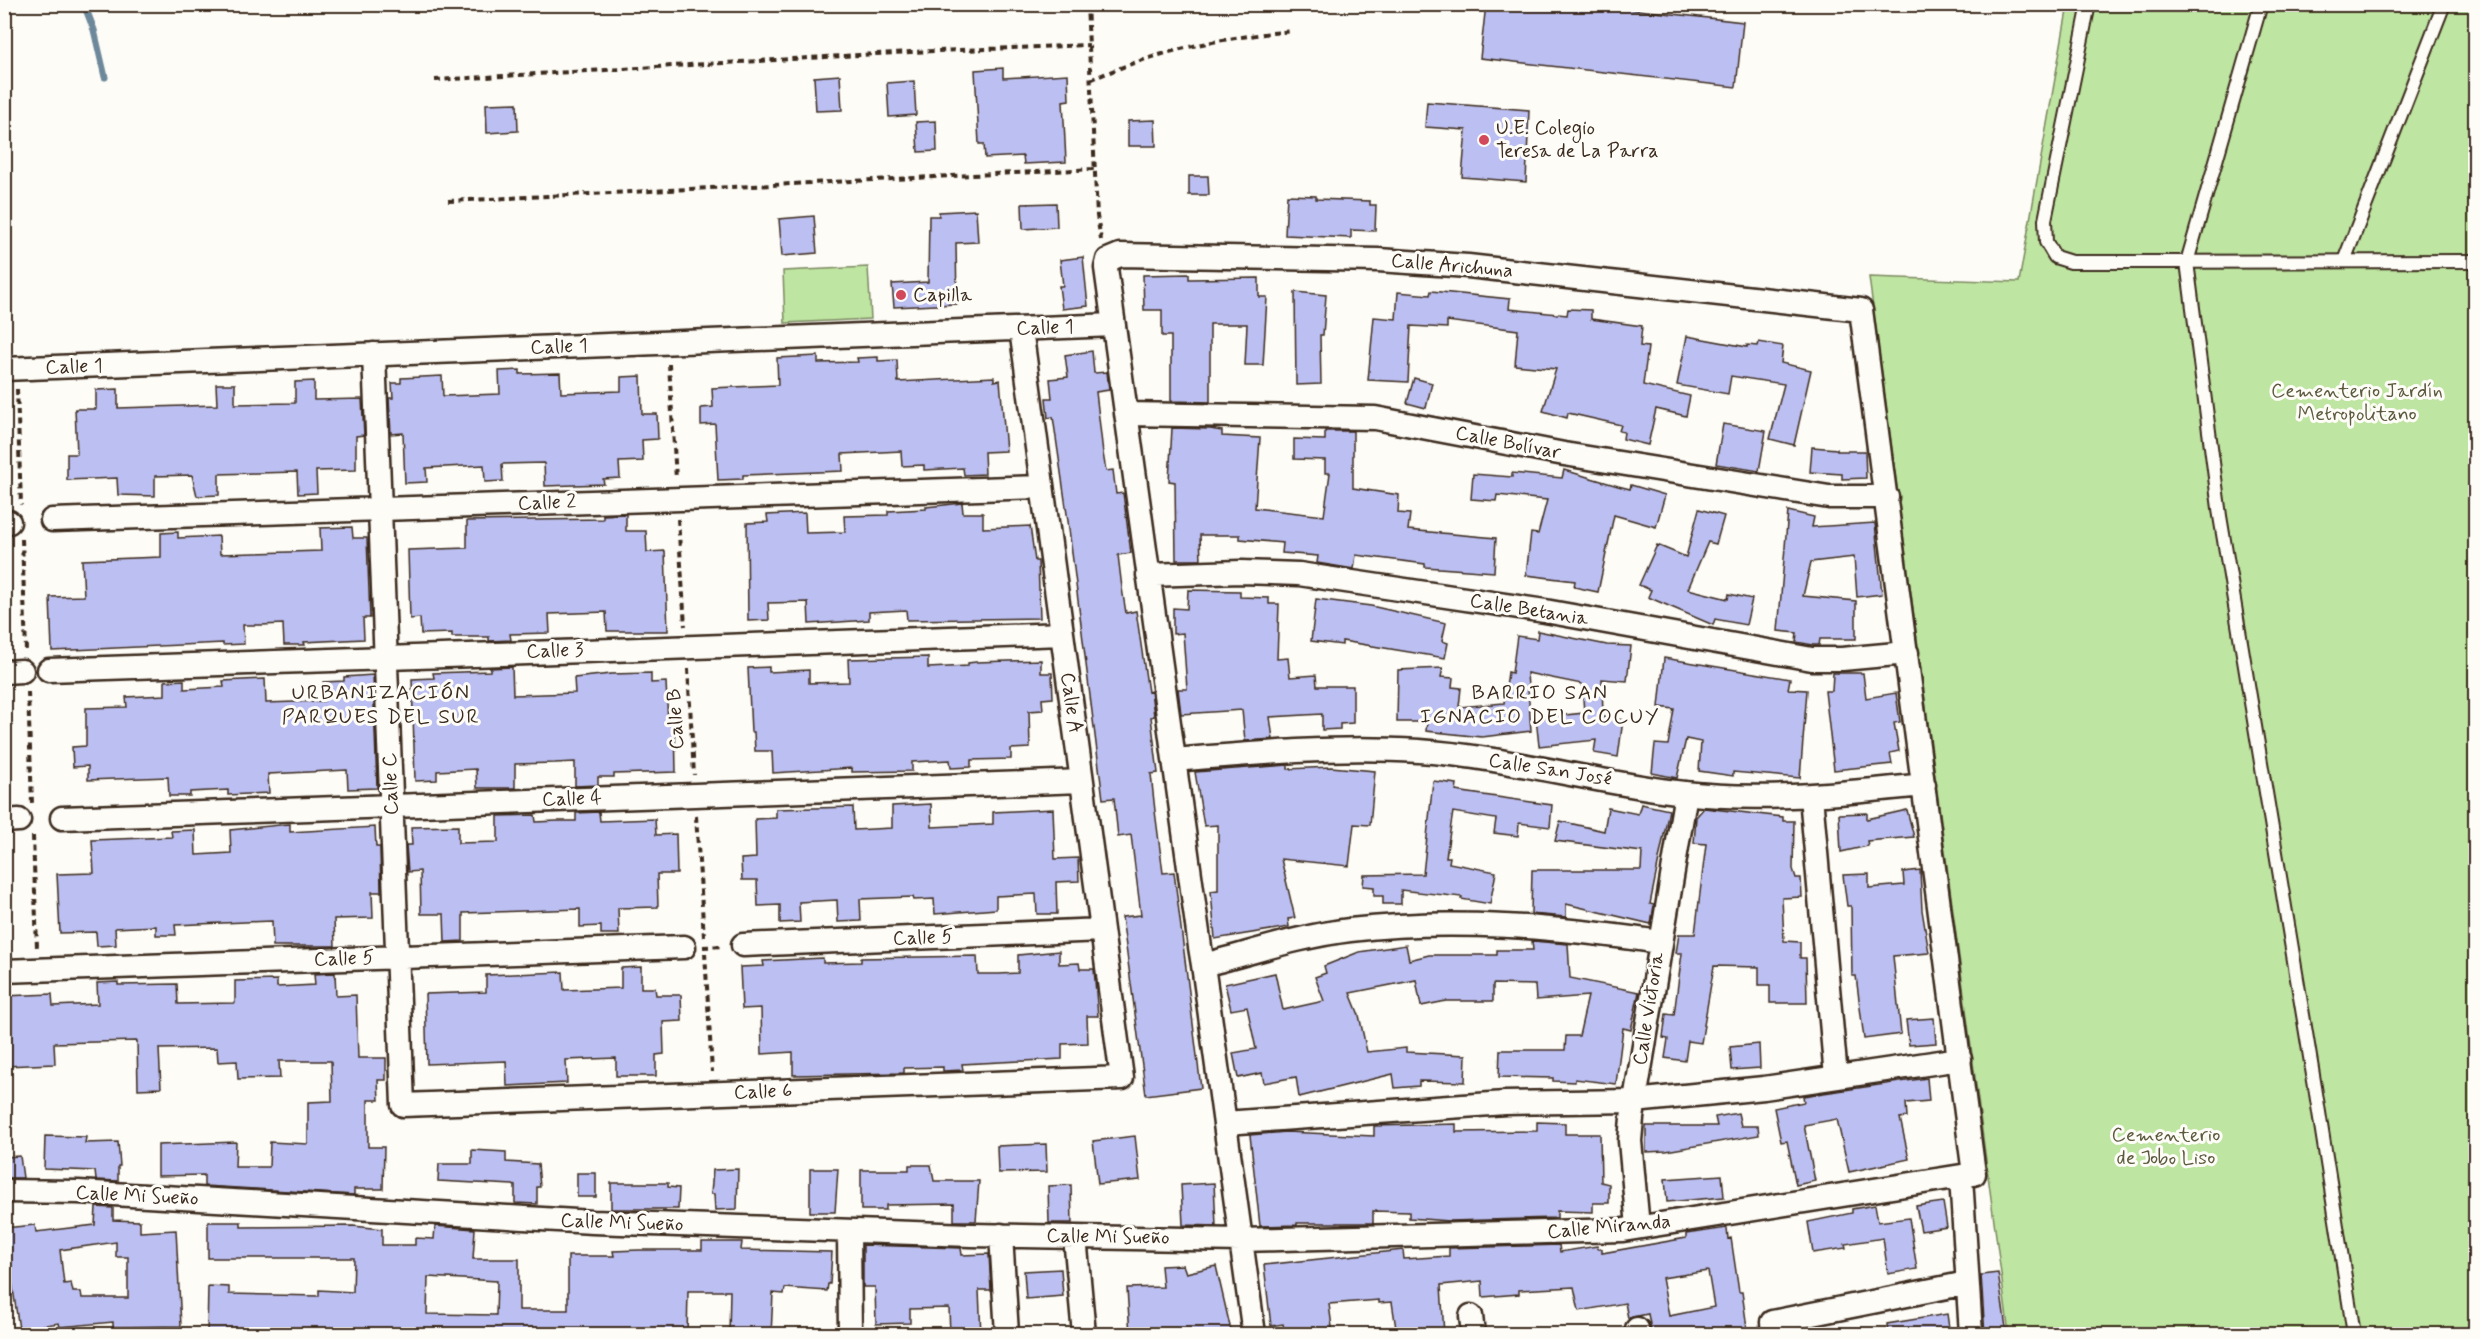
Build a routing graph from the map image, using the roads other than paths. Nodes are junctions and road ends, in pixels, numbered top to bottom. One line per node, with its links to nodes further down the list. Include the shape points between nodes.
1 (2089, 4): 6 (lane, via 2047,206 2048,248 2060,260 2071,262)
2 (2261, 4): 6 (lane)
3 (2444, 4): 4 (lane)
4 (2344, 261): 5 (lane); 6 (lane)
5 (2475, 261)
6 (2187, 262): 55 (lane, via 2220,516)
7 (1114, 325): 8 (street, Calle 1); 11 (street); 13 (street, Calle Arichuna, via 1106,268 1108,260 1120,255 1378,260 1468,266 1861,310)
8 (1021, 329): 9 (street, Calle 1); 12 (street, Calle A)
9 (374, 354): 10 (street, Calle 1); 14 (street, Calle C)
10 (4, 369)
11 (1126, 414): 13 (street, Calle Bolívar, via 1375,418 1829,497); 16 (street)
12 (1042, 487): 14 (street, Calle 2); 17 (street, Calle A)
13 (1887, 497): 18 (street)
14 (380, 509): 15 (street, Calle 2); 19 (street, Calle C)
15 (52, 520)
16 (1148, 575): 18 (street, Calle Betania, via 1299,574 1801,657 1842,659); 21 (street)
17 (1062, 634): 19 (street, Calle 3); 22 (street, Calle A)
18 (1907, 653): 23 (street)
19 (386, 657): 20 (street, Calle 3); 26 (street, Calle C)
20 (49, 670)
21 (1174, 760): 24 (street, Calle San José, via 1340,748 1421,751); 33 (street)
22 (1082, 781): 26 (street, Calle 4); 28 (street, Calle A)
23 (1924, 785): 25 (street, Calle San José); 35 (street)
24 (1686, 793): 25 (street, Calle San José); 29 (street, Calle Victoria)
25 (1811, 796): 36 (street)
26 (392, 806): 27 (street, Calle 4); 32 (street, Calle C)
27 (62, 818)
28 (1102, 930): 30 (street, Calle 5); 37 (street, Calle A)
29 (1660, 942): 33 (street, via 1545,929 1401,926 1305,938); 38 (street, Calle Victoria)
30 (743, 945)
31 (694, 947): 32 (street, Calle 5)
32 (398, 957): 34 (street, Calle 5); 39 (street, Calle C)
33 (1203, 965): 40 (street)
34 (4, 971)
35 (1960, 1059): 36 (street); 41 (street)
36 (1836, 1077): 38 (street)
37 (1122, 1078): 39 (street, Calle 6)
38 (1634, 1101): 40 (street, via 1494,1104); 43 (street, Calle Victoria, via 1630,1141)
39 (403, 1106)
40 (1225, 1122): 47 (street)
41 (1968, 1176): 43 (street, Calle Miranda); 48 (street)
42 (4, 1191): 44 (street, Calle Mi Sueño, via 89,1192 593,1222)
43 (1638, 1227): 47 (street, Calle Miranda, via 1599,1232)
44 (849, 1231): 45 (street, Calle Mi Sueño); 49 (street)
45 (1001, 1235): 46 (street, Calle Mi Sueño); 50 (street)
46 (1075, 1237): 47 (street, Calle Mi Sueño); 51 (street)
47 (1241, 1240): 52 (street)
48 (1967, 1283): 53 (street, via 1772,1322); 54 (street)
49 (850, 1335)
50 (1007, 1335)
51 (1084, 1335)
52 (1254, 1335)
53 (1773, 1335)
54 (1971, 1335)
55 (2354, 1335)

